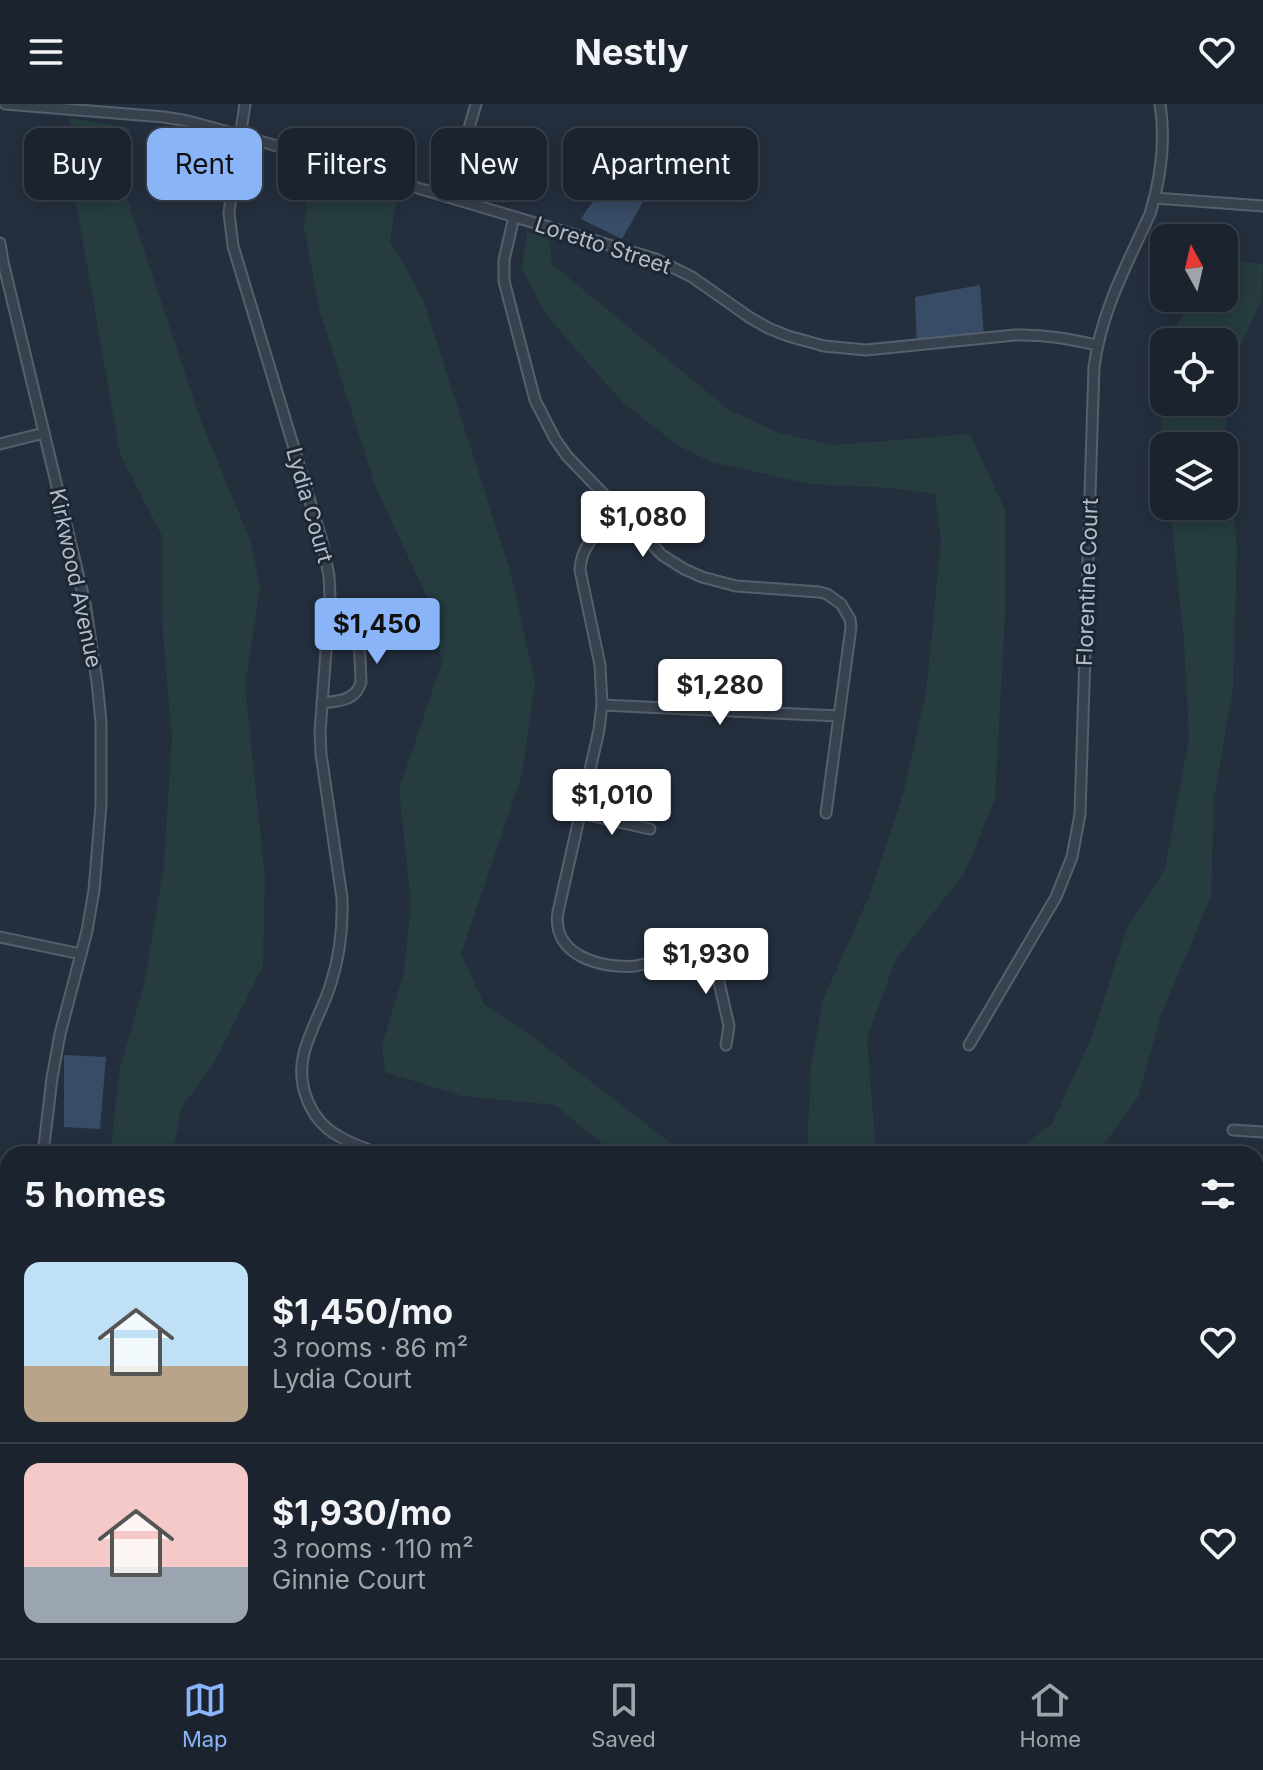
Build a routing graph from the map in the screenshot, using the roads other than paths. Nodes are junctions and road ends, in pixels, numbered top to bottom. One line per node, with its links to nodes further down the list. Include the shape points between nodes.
1 (5, 104): 5 (street, Loretto Street, via 164,117)
2 (245, 104): 6 (street, Lydia Court)
3 (476, 104): 7 (street)
4 (1160, 104): 10 (street, Florentine Court, via 1162,156)
5 (214, 128)
6 (241, 128)
7 (469, 128)
8 (262, 142): 9 (street, Loretto Street)
9 (431, 192)
10 (1155, 198): 13 (street); 16 (street, Florentine Court, via 1108,305)
11 (231, 200): 20 (street, Lydia Court, via 233,246 326,557)
12 (459, 200): 14 (street, Loretto Street)
13 (1263, 206)
14 (514, 217): 16 (street, Loretto Street, via 656,259 768,328 824,346 866,350 1025,335); 19 (street, via 504,281 535,400 567,456)
15 (0, 243): 17 (street, Kirkwood Avenue)
16 (1097, 345): 32 (street, Florentine Court, via 1077,835 1056,897)
17 (44, 433): 18 (street); 30 (street, Kirkwood Avenue, via 85,603 101,722 99,848)
18 (0, 444)
19 (619, 511): 22 (street, via 588,542 580,562 600,665); 23 (street, via 662,555 702,577 835,598 851,627)
20 (328, 622): 21 (street, Lydia Court); 21 (street, via 349,626 359,635 361,682 351,698)
21 (322, 703): 36 (street, Lydia Court, via 321,754 342,921 336,966 306,1047 302,1079 308,1102 322,1123)
22 (602, 705): 23 (street); 24 (street)
23 (839, 716): 25 (street)
24 (580, 813): 26 (street); 29 (street, via 557,918 566,946 598,963 623,967)
25 (826, 813)
26 (650, 829)
27 (0, 937): 30 (street)
28 (738, 940): 29 (street)
29 (711, 947): 31 (street, via 729,1026)
30 (81, 954): 35 (street, Kirkwood Avenue, via 57,1049)
31 (726, 1045)
32 (969, 1045)
33 (1233, 1130): 34 (street)
34 (1263, 1132)
35 (44, 1146)
36 (361, 1146)

